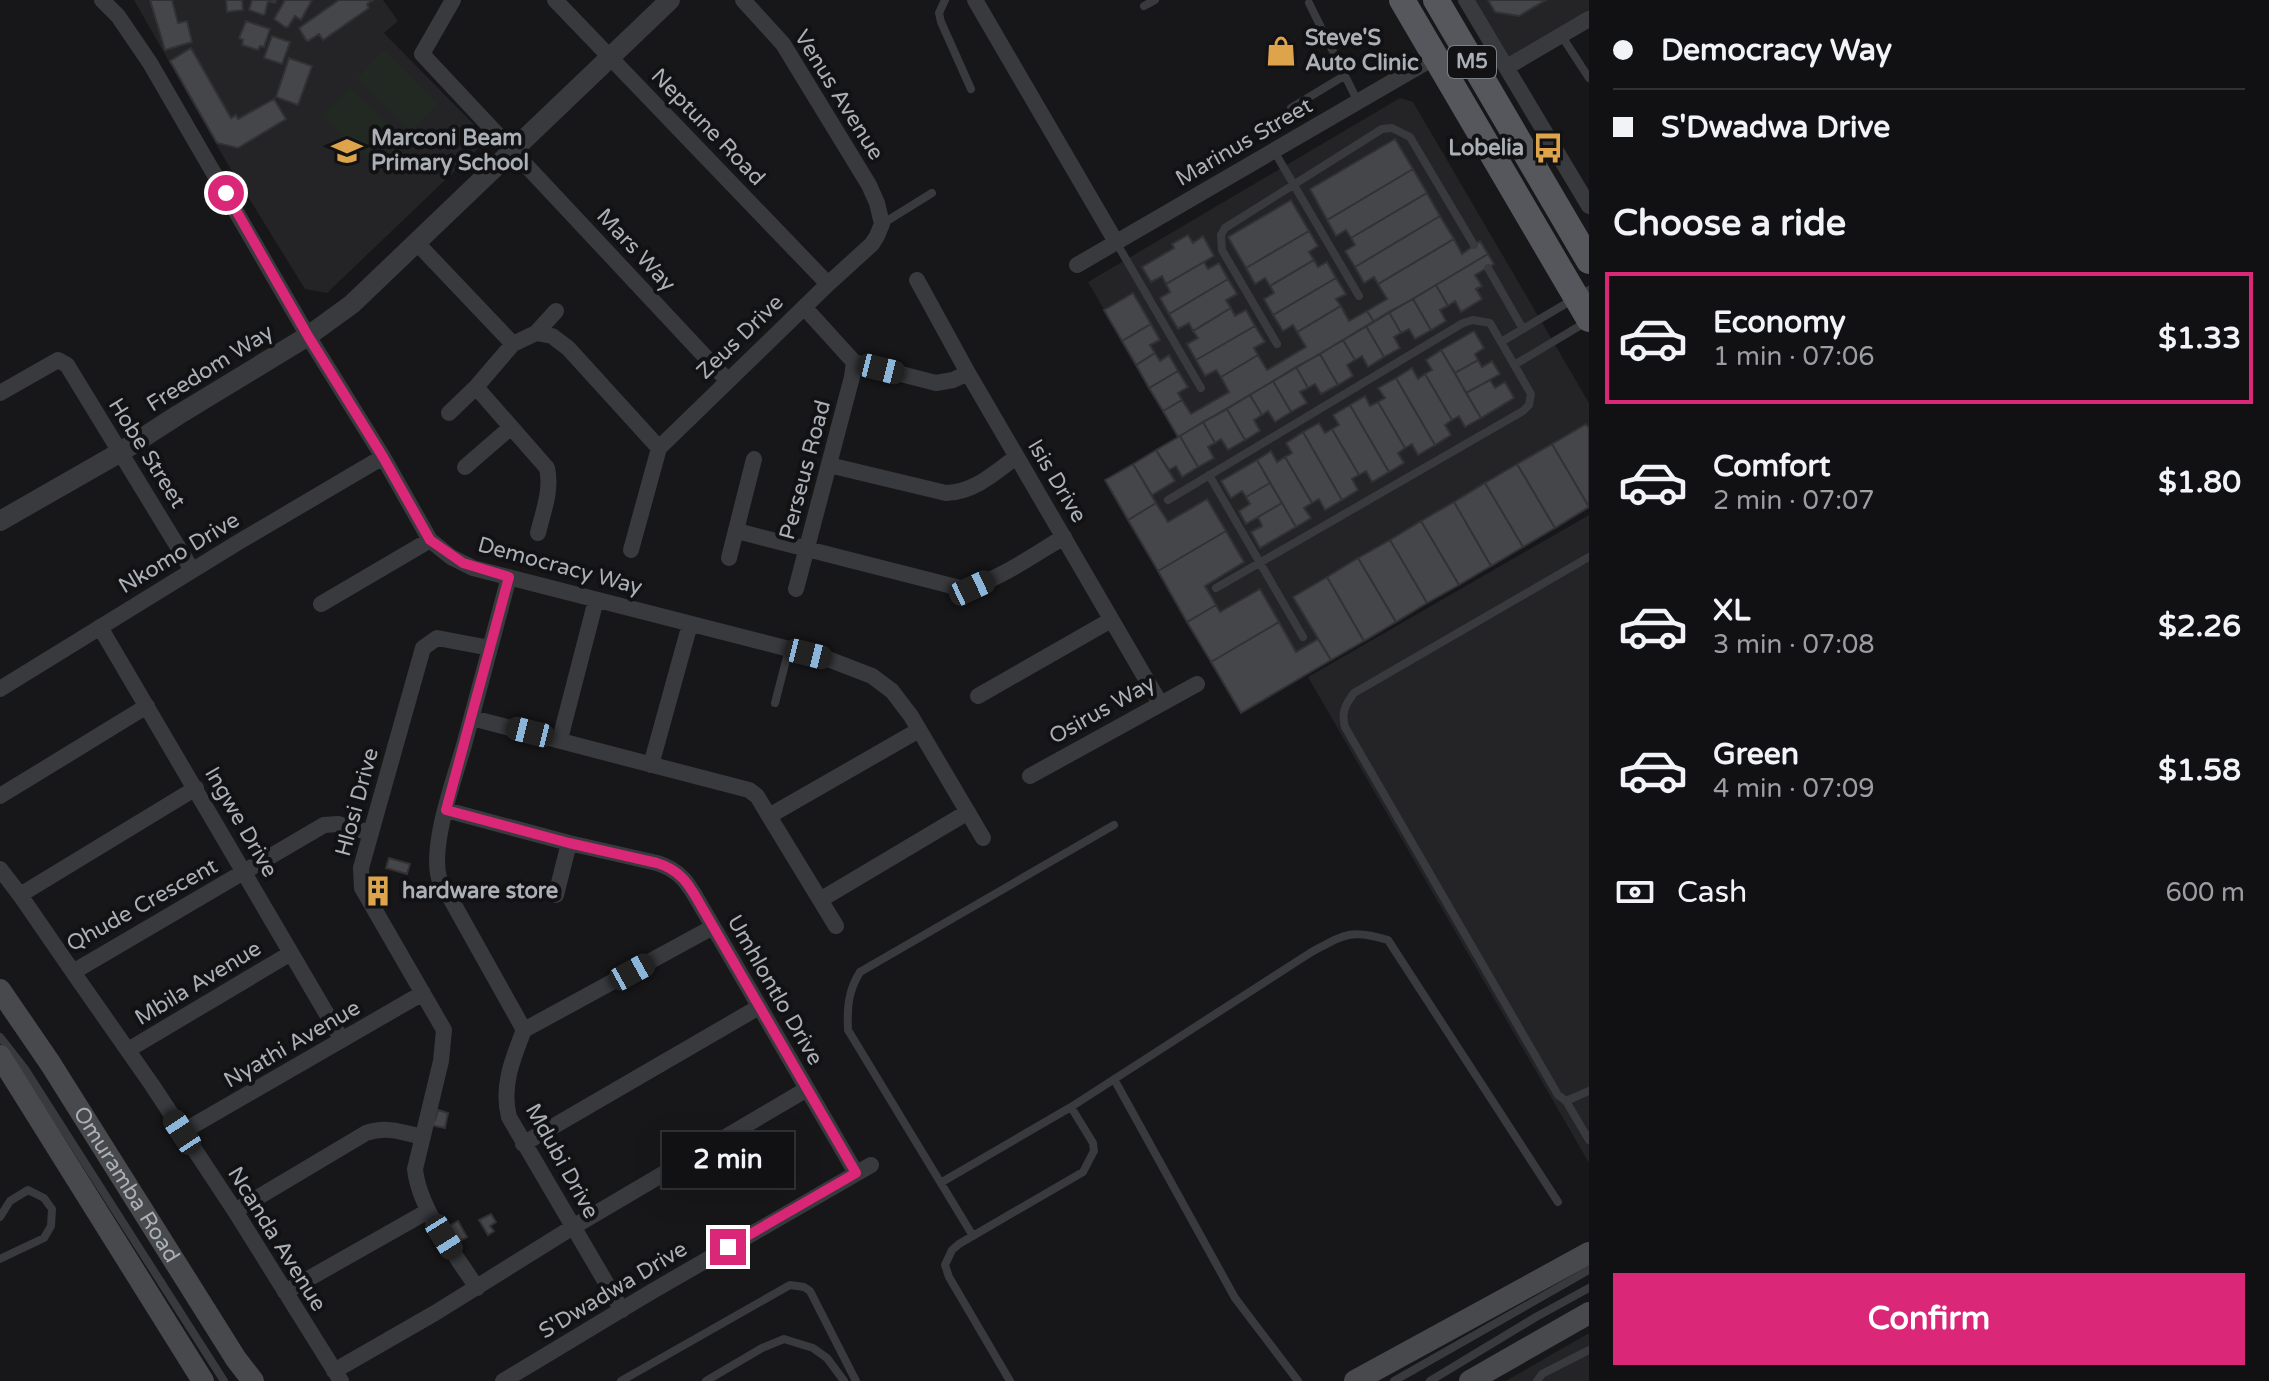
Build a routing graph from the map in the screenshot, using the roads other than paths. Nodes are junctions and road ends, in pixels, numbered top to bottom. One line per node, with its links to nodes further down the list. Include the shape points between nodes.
1 (453, 0): 24 (street, Mars Way, via 422,54)
2 (555, 0): 17 (street, Neptune Road)
3 (670, 0): 17 (street, Freedom Way)
4 (743, 0): 29 (street, Venus Avenue, via 783,44 869,185)
5 (945, 0): 21 (lane, via 941,22)
6 (975, 0): 31 (street)
7 (1155, 0): 13 (lane)
8 (1402, 0): 16 (main road, M5)
9 (1436, 0): 33 (main road, M5)
10 (1466, 0): 18 (street)
11 (109, 2): 44 (street, Democracy Way)
12 (1309, 3): 19 (lane)
13 (1144, 6)
14 (1589, 19): 15 (street)
15 (1561, 35): 18 (street); 20 (lane)
16 (1435, 57): 22 (street, Marinus Street); 40 (main road, M5)
17 (611, 58): 24 (street, Freedom Way); 37 (street, Neptune Road)
18 (1507, 67): 28 (street)
19 (1344, 76): 22 (lane); 23 (lane)
20 (1589, 78)
21 (971, 89)
22 (1358, 102): 25 (street, Marinus Street)
23 (1291, 108)
24 (512, 151): 30 (street, Freedom Way); 51 (street, Mars Way)
25 (1273, 151): 26 (lane); 31 (street, Marinus Street)
26 (1295, 185): 32 (lane, via 1382,129 1392,128 1410,137); 38 (lane); 47 (lane, via 1225,228 1220,243)
27 (932, 193): 29 (lane, Zeus Drive)
28 (1589, 206)
29 (882, 224): 37 (street, Zeus Drive, via 872,244)
30 (416, 242): 44 (street, Freedom Way, via 352,304); 46 (street)
31 (1116, 242): 34 (street, Marinus Street); 53 (lane)
32 (1474, 245)
33 (1589, 261)
34 (1077, 265)
35 (1488, 268): 42 (lane)
36 (917, 280): 50 (street, Isis Drive)
37 (828, 284): 39 (street, Zeus Drive)
38 (1359, 296)
39 (804, 307): 48 (street); 51 (street, Zeus Drive)
40 (1586, 307): 42 (lane); 49 (lane)
41 (556, 311): 43 (street)
42 (1523, 329): 45 (lane)
43 (536, 333): 46 (street); 57 (street, via 552,336 568,348)
44 (308, 336): 58 (street, Freedom Way); 59 (street, Democracy Way)
45 (1501, 342): 49 (lane); 64 (lane, via 1490,323 1463,323)
46 (513, 344): 52 (street)
47 (1277, 344)
48 (854, 362): 50 (street, via 936,383); 62 (street, Perseus Road)
49 (1514, 365): 75 (lane, via 1531,394 1523,411)
50 (968, 373): 60 (street, Isis Drive)
51 (727, 380): 57 (street, Zeus Drive)
52 (476, 387): 55 (street); 56 (street)
53 (1201, 388)
54 (1, 391): 58 (street, Hobe Street, via 61,360)
55 (449, 413)
56 (510, 428): 63 (street); 68 (street, via 547,468 548,494)
57 (659, 448): 72 (street, Zeus Drive)
58 (119, 453): 66 (street, Freedom Way); 76 (street, Hobe Street)
59 (383, 457): 70 (street, Democracy Way); 76 (street, Nkomo Drive)
60 (1016, 457): 62 (street, via 958,493); 69 (street, Isis Drive)
61 (754, 459): 67 (street)
62 (829, 465): 71 (street, Perseus Road)
63 (465, 467)
64 (1209, 475): 65 (lane); 75 (lane)
65 (1168, 500)
66 (0, 521)
67 (737, 531): 71 (street); 74 (street)
68 (538, 533)
69 (1064, 537): 71 (street, via 972,588); 82 (street, Isis Drive)
70 (430, 540): 77 (street, Democracy Way, via 463,563); 81 (street)
71 (808, 548): 79 (street, Perseus Road)
72 (631, 550)
73 (1589, 557): 130 (lane, via 1354,693 1342,717)
74 (729, 558)
75 (1260, 562): 78 (lane); 85 (lane)
76 (192, 570): 84 (street, Nkomo Drive)
77 (509, 577): 80 (street, Democracy Way); 86 (street)
78 (1216, 588)
79 (796, 589)
80 (596, 600): 83 (street, Democracy Way); 96 (street)
81 (321, 604)
82 (1111, 620): 90 (street); 92 (street, Isis Drive)
83 (690, 624): 87 (street, Democracy Way); 97 (street)
84 (100, 627): 89 (street, Nkomo Drive); 93 (street, Ingwe Drive)
85 (1303, 637)
86 (490, 648): 94 (street); 105 (street, Hlosi Drive, via 437,638 423,648)
87 (789, 649): 91 (lane); 95 (street, Democracy Way, via 872,676 892,691)
88 (1197, 684): 92 (street, Osirus Way)
89 (1, 685)
90 (978, 696)
91 (775, 703)
92 (1160, 703): 98 (street, Osirus Way)
93 (147, 706): 99 (street, Ingwe Drive); 100 (street)
94 (472, 718): 96 (street); 101 (street)
95 (919, 730): 102 (street, Democracy Way); 103 (street)
96 (560, 739): 97 (street)
97 (651, 765): 103 (street, via 749,790)
98 (1030, 776)
99 (196, 788): 109 (street, Ingwe Drive); 110 (street)
100 (0, 796)
101 (446, 810): 107 (street, Umhlontlo Drive); 121 (street, via 436,858 439,878)
102 (968, 812): 106 (street, Democracy Way); 112 (street)
103 (769, 816): 112 (street)
104 (1114, 825): 137 (lane, via 860,972 851,987 848,1030)
105 (371, 833): 109 (street, Qhude Crescent, via 324,825); 118 (street, Hlosi Drive, via 361,868 362,888)
106 (983, 838)
107 (569, 843): 111 (street); 114 (street, Umhlontlo Drive, via 670,867 687,882)
108 (0, 869): 110 (street, Qhude Crescent)
109 (244, 872): 115 (street, Ingwe Drive); 116 (street, Qhude Crescent)
110 (20, 895): 116 (street, Qhude Crescent)
111 (556, 895)
112 (820, 900): 113 (street)
113 (836, 926)
114 (713, 927): 120 (street, Umhlontlo Drive); 121 (street)
115 (291, 953): 124 (street, Ingwe Drive); 125 (street, Mbila Avenue)
116 (73, 972): 125 (street, Ncanda Avenue)
117 (0, 990): 158 (main road, Omuramba Road)
118 (423, 993): 124 (street, Nyathi Avenue); 133 (street, Hlosi Drive, via 445,1039)
119 (0, 1007): 123 (lane)
120 (759, 1007): 128 (street, Umhlontlo Drive); 135 (street)
121 (524, 1030): 135 (street, Mdubi Drive, via 505,1100)
122 (0, 1037): 156 (lane)
123 (22, 1040)
124 (342, 1040): 132 (street, Nyathi Avenue)
125 (128, 1050): 132 (street, Ncanda Avenue)
126 (0, 1056): 155 (main road, Omuramba Road)
127 (1114, 1079): 131 (lane); 138 (lane, via 1310,953 1344,934 1368,933 1388,940); 165 (lane, via 1235,1298)
128 (807, 1089): 136 (street, Umhlontlo Drive); 143 (street)
129 (1589, 1091): 130 (lane)
130 (1566, 1101): 134 (lane)
131 (1071, 1107): 137 (lane); 144 (lane, via 1093,1143 1083,1172)
132 (182, 1132): 140 (street, Ncanda Avenue)
133 (422, 1137): 140 (street, via 389,1129 366,1133); 141 (street, Hlosi Drive, via 416,1184)
134 (1589, 1140)
135 (523, 1144): 143 (street, Mdubi Drive)
136 (864, 1169): 151 (street, S'Dwadwa Drive)
137 (942, 1182): 144 (lane)
138 (1558, 1202)
139 (130, 1209): 157 (lane)
140 (235, 1211): 150 (street, Ncanda Avenue)
141 (428, 1211): 148 (street, Hlosi Drive); 150 (street)
142 (0, 1217): 146 (lane, via 10,1201 28,1190 52,1209 44,1238)
143 (573, 1227): 148 (street); 151 (street, Mdubi Drive)
144 (973, 1236): 164 (lane, via 952,1250 945,1265)
145 (1589, 1253): 166 (main road)
146 (0, 1259)
147 (1589, 1270): 167 (lane)
148 (477, 1288): 154 (street)
149 (1589, 1288): 168 (lane)
150 (285, 1292): 154 (street, Ncanda Avenue)
151 (622, 1310): 159 (street, S'Dwadwa Drive)
152 (1589, 1313): 169 (main road)
153 (1589, 1350): 170 (lane)
154 (338, 1376)
155 (203, 1381)
156 (224, 1381)
157 (240, 1381)
158 (253, 1381)
159 (503, 1381)
160 (621, 1381): 163 (lane, via 790,1285 810,1291)
161 (706, 1381): 162 (lane, via 784,1339 813,1348)
162 (844, 1381)
163 (856, 1381)
164 (1010, 1381)
165 (1298, 1381)
166 (1355, 1381)
167 (1394, 1381)
168 (1430, 1381)
169 (1470, 1381)
170 (1537, 1381)

